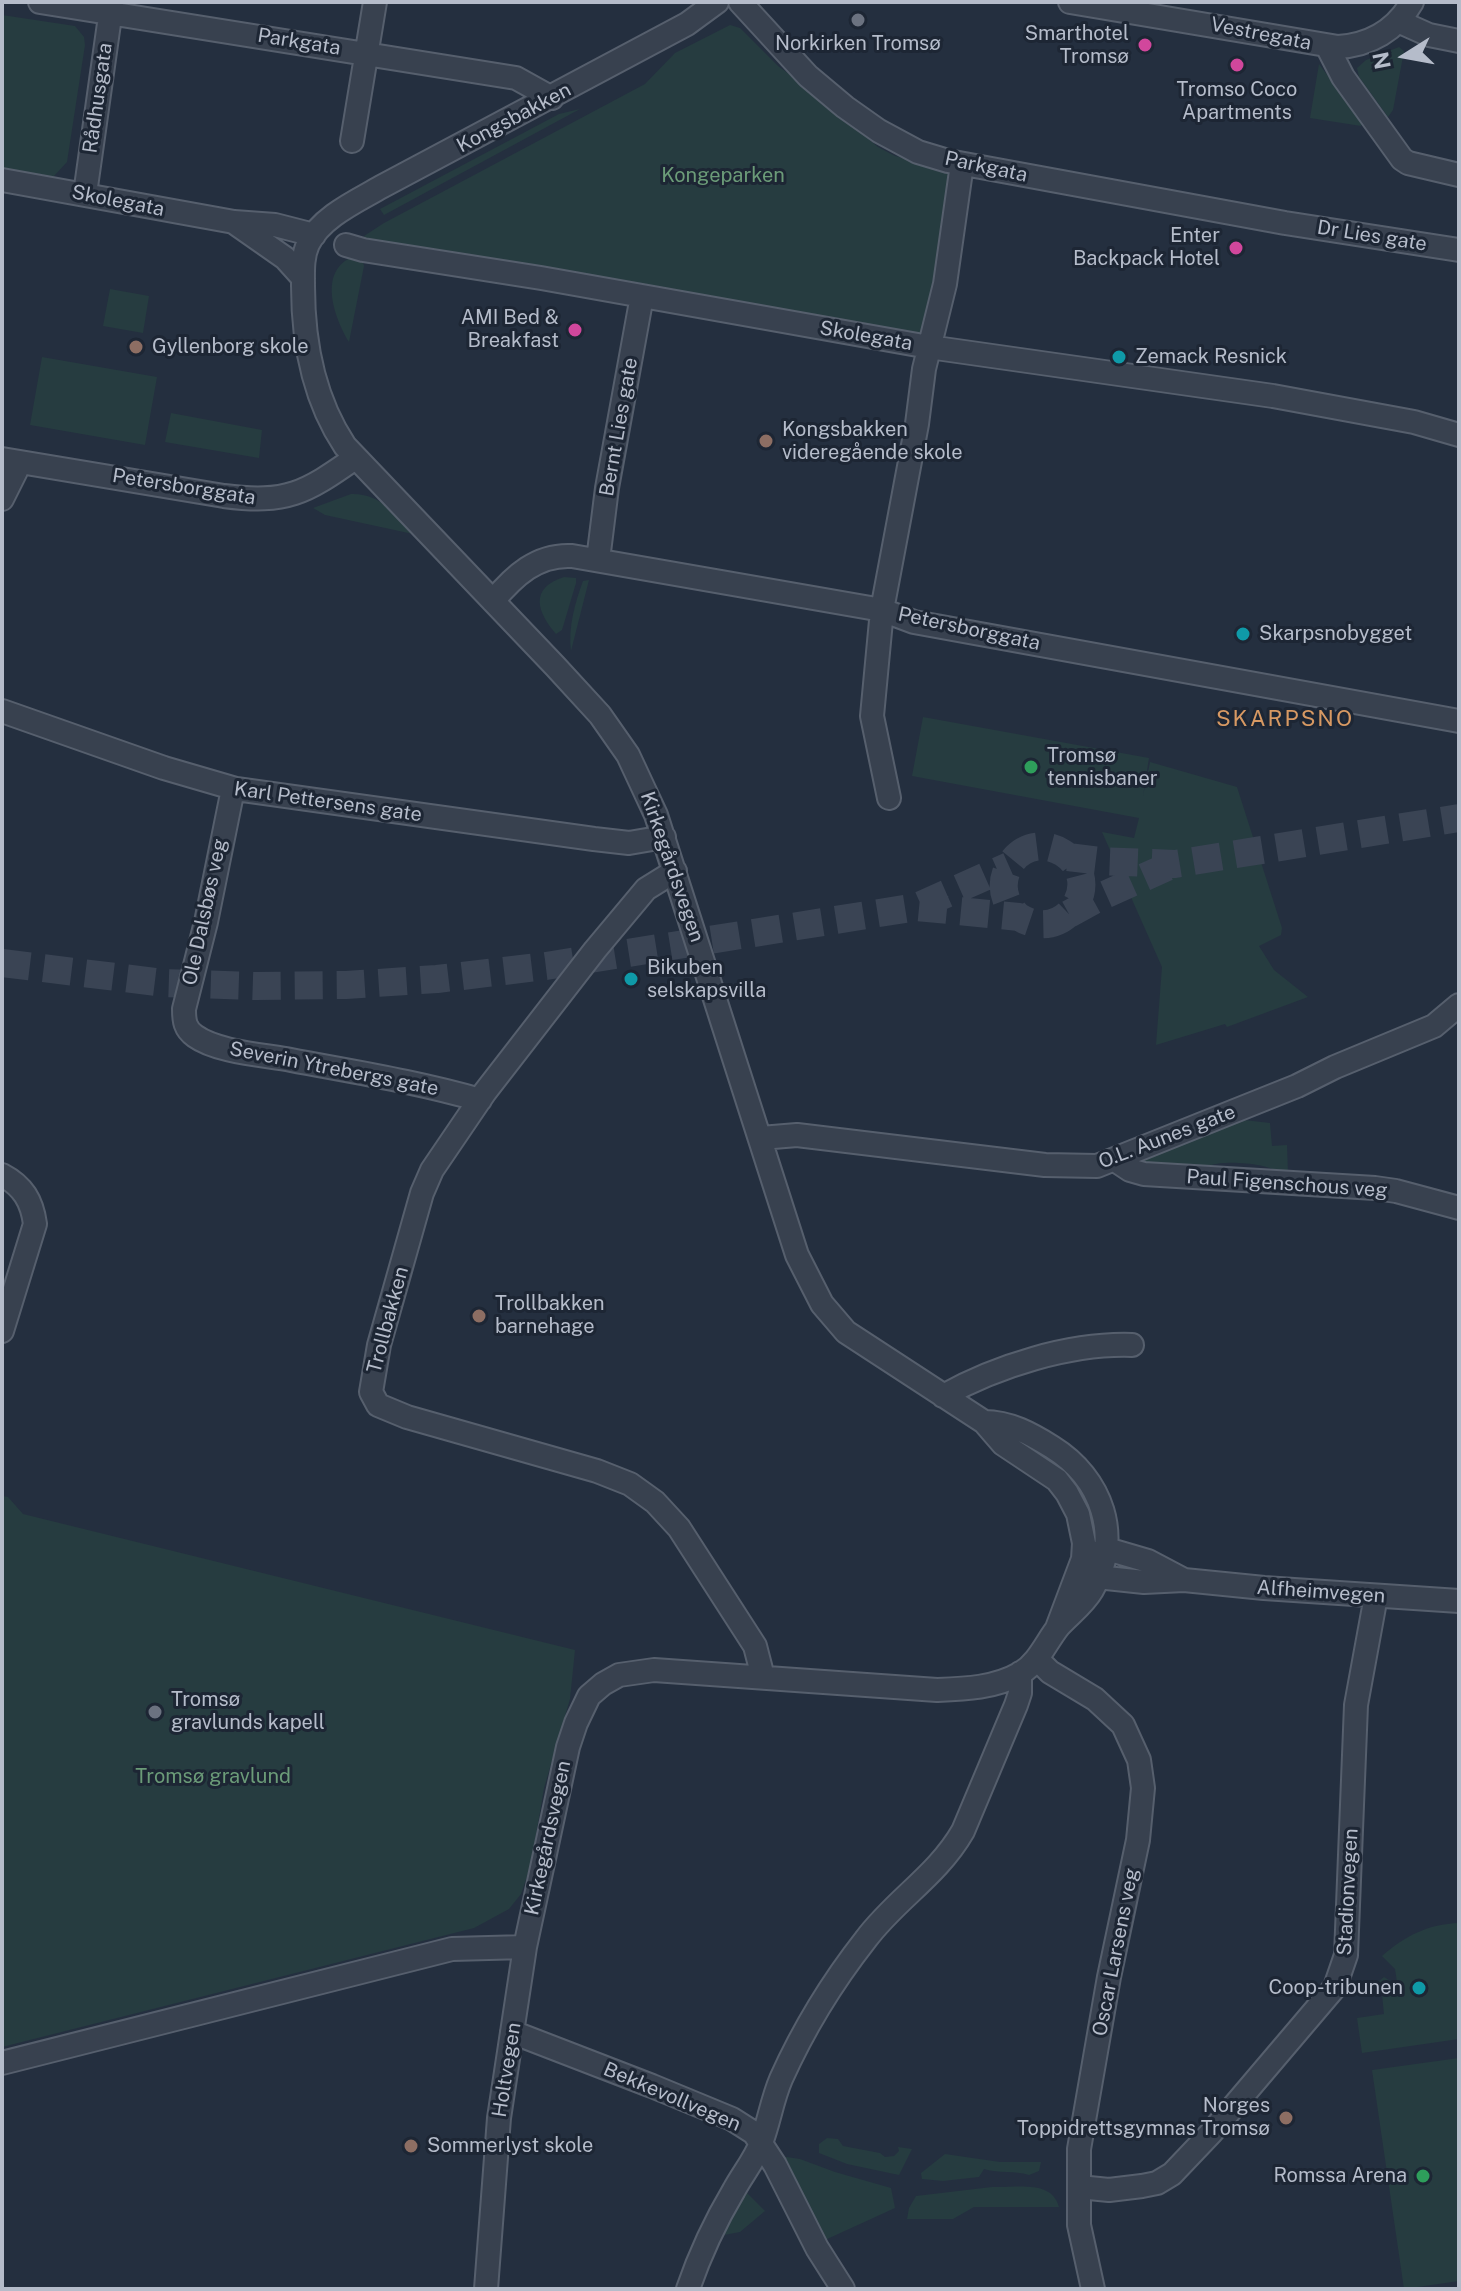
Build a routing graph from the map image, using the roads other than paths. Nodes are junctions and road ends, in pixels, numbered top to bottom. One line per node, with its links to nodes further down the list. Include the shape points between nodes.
1 (40, 2): 7 (street, Parkgata)
2 (375, 2): 11 (street)
3 (717, 2): 12 (street, Kongsbakken)
4 (740, 2): 14 (street, Parkgata, via 808,76 856,115 918,152)
5 (1070, 2): 10 (street, Vestregata)
6 (1412, 2): 8 (street)
7 (112, 7): 11 (street, Parkgata); 17 (street, Rådhusgata)
8 (1400, 22): 9 (street); 10 (street, Vestregata, via 1369,40)
9 (1459, 41)
10 (1327, 46): 15 (street, via 1396,153 1408,163)
11 (365, 53): 12 (street, Parkgata, via 516,78); 13 (street)
12 (552, 98): 20 (street, Kongsbakken, via 381,187)
13 (352, 141)
14 (962, 164): 19 (street, Parkgata); 25 (street, via 945,284)
15 (1459, 175)
16 (2, 180): 17 (street, Skolegata)
17 (85, 194): 18 (street, Skolegata)
18 (234, 222): 20 (street, Skolegata); 23 (street, Skolegata, via 285,258)
19 (1285, 223): 22 (street, Dr Lies gate)
20 (314, 235): 23 (street, Kirkegårdsvegen)
21 (346, 245): 24 (street, Skolegata)
22 (1459, 250)
23 (303, 278): 27 (street, Kirkegårdsvegen, via 304,333 314,380 336,432)
24 (642, 296): 25 (street, Skolegata); 30 (street, Bernt Lies gate)
25 (929, 347): 26 (street, Skolegata, via 1273,396 1388,416); 32 (street)
26 (1459, 435)
27 (355, 458): 28 (street, Petersborggata, via 302,492 256,499); 31 (street, Kirkegårdsvegen)
28 (10, 460): 29 (street, via 16,471)
29 (2, 499)
30 (598, 560): 31 (street, Petersborggata, via 545,557); 32 (street, Petersborggata)
31 (493, 601): 37 (street, Kirkegårdsvegen, via 614,733 640,777)
32 (882, 610): 34 (street, Petersborggata, via 914,622); 36 (street, via 872,716)
33 (2, 711): 35 (street, Karl Pettersens gate)
34 (1459, 721)
35 (233, 789): 37 (street, Karl Pettersens gate, via 629,843); 40 (street, Ole Dalsbøs veg, via 184,1009)
36 (889, 798)
37 (664, 837): 38 (street, Kirkegårdsvegen)
38 (675, 871): 41 (street, Trollbakken, via 641,895); 42 (street, Kirkegårdsvegen)
39 (1458, 1009): 43 (street, O.L. Aunes gate, via 1434,1026)
40 (191, 1033): 41 (street, Severin Ytrebergs gate, via 238,1050)
41 (480, 1100): 58 (street, Trollbakken, via 422,1193 379,1345 371,1380 373,1398 407,1417 630,1484 679,1528 755,1646)
42 (761, 1138): 43 (street, O.L. Aunes gate, via 797,1135 1078,1167); 48 (street, Kirkegårdsvegen, via 801,1265 822,1304 856,1340)
43 (1115, 1160): 45 (street, Paul Figenschous veg, via 1144,1174 1375,1188)
44 (2, 1175): 46 (street, via 28,1197 35,1224)
45 (1459, 1208)
46 (2, 1331)
47 (1132, 1345): 48 (street, via 1063,1352 980,1377)
48 (943, 1396): 49 (street, Kirkegårdsvegen)
49 (984, 1422): 50 (street, Kirkegårdsvegen, via 1010,1425 1080,1469 1100,1499); 51 (street, Kirkegårdsvegen, via 1003,1444 1057,1480 1067,1493 1082,1529)
50 (1107, 1549): 51 (street); 52 (street, Kirkegårdsvegen); 53 (street, Alfheimvegen, via 1158,1565)
51 (1083, 1559): 52 (street); 56 (street, Kirkegårdsvegen)
52 (1097, 1577): 53 (street, Alfheimvegen); 56 (street, Kirkegårdsvegen, via 1092,1590)
53 (1184, 1580): 54 (street, Alfheimvegen)
54 (1376, 1596): 55 (street, Alfheimvegen); 63 (street, Stadionvegen, via 1356,1705 1347,1936 1335,1987 1172,2174 1142,2186)
55 (1459, 1601)
56 (1057, 1628): 57 (street, Kirkegårdsvegen)
57 (1028, 1666): 58 (street, Kirkegårdsvegen, via 981,1687 937,1690); 62 (street, via 1018,1702 953,1849 866,1937 780,2081); 63 (street, Oscar Larsens veg, via 1050,1672 1095,1699 1123,1725 1139,1760 1143,1788 1138,1840 1079,2149)
58 (763, 1677): 59 (street, Kirkegårdsvegen, via 634,1671 589,1696 562,1772)
59 (525, 1947): 60 (street, Holtvegen); 61 (street, via 452,1949)
60 (512, 2032): 62 (street, Bekkevollvegen, via 732,2119); 64 (street, Holtvegen, via 499,2118)
61 (2, 2063)
62 (761, 2143): 65 (street, via 711,2230); 66 (street, Bekkevollvegen)
63 (1079, 2187): 67 (street, Oscar Larsens veg, via 1080,2233)
64 (486, 2289)
65 (688, 2289)
66 (843, 2289)
67 (1093, 2289)

